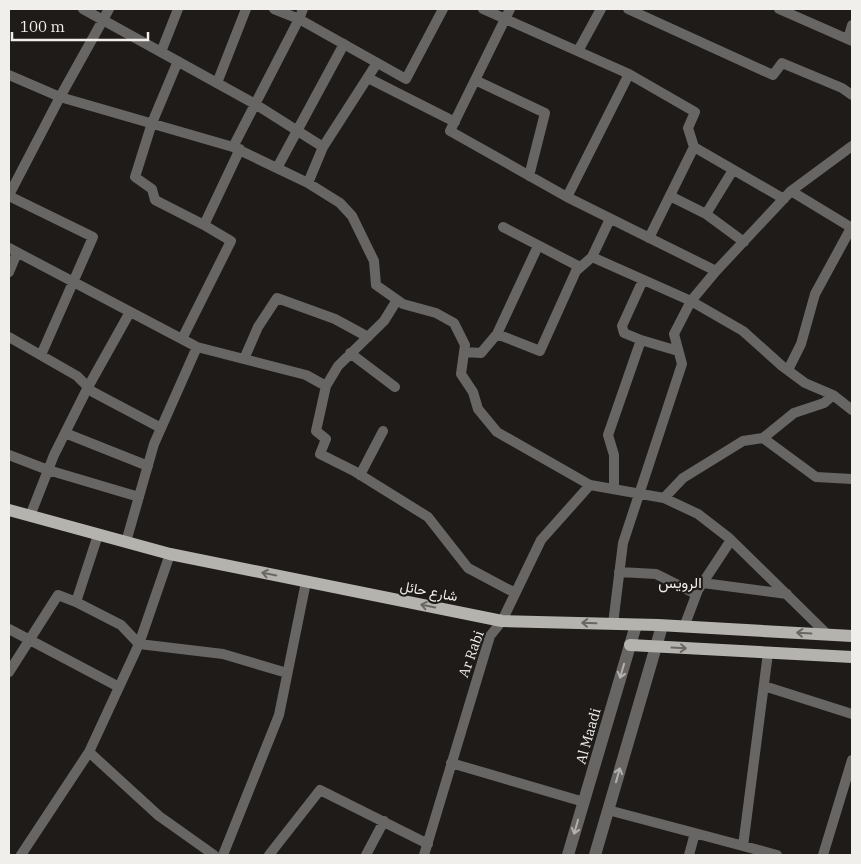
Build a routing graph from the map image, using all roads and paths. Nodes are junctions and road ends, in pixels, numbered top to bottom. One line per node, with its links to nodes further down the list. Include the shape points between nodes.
1 (83, 9): 14 (street)
2 (109, 9): 14 (street)
3 (178, 9): 18 (street)
4 (246, 9): 26 (street)
5 (274, 9): 12 (street)
6 (443, 9): 21 (street, via 406,79)
7 (483, 9): 13 (street)
8 (510, 9): 13 (street)
9 (601, 9): 19 (street)
10 (628, 9): 27 (street, via 773,75 782,63)
11 (779, 9): 16 (street)
12 (301, 14): 17 (street); 29 (street)
13 (506, 19): 19 (street); 25 (street)
14 (103, 20): 18 (street); 28 (street)
15 (852, 25): 16 (street)
16 (850, 40)
17 (344, 44): 21 (street); 32 (street)
18 (161, 52): 20 (street)
19 (578, 52): 22 (street)
20 (178, 61): 26 (street); 31 (street)
21 (377, 63): 24 (street)
22 (629, 74): 35 (street, via 695,112 688,128); 44 (street)
23 (9, 75): 28 (street)
24 (368, 78): 30 (street); 33 (street)
25 (475, 80): 30 (street); 39 (street, via 545,113)
26 (217, 83): 29 (street)
27 (852, 95)
28 (60, 97): 31 (street); 42 (street)
29 (255, 104): 32 (street); 36 (street)
30 (454, 122): 39 (street, via 450,131)
31 (152, 124): 36 (street); 48 (street, via 135,178 152,189 155,200)
32 (297, 130): 33 (street); 37 (street)
33 (323, 146): 40 (street)
34 (852, 146): 41 (street)
35 (694, 147): 38 (street); 43 (street)
36 (236, 148): 37 (street); 48 (street)
37 (277, 168): 40 (street)
38 (733, 170): 45 (street); 46 (street)
39 (529, 176): 44 (street)
40 (308, 183): 61 (street, via 340,203 352,216 374,261 376,285)
41 (791, 191): 45 (street); 50 (street)
42 (9, 195): 60 (street, via 93,236)
43 (670, 196): 46 (street); 51 (street)
44 (566, 197): 47 (street)
45 (784, 199): 52 (street)
46 (706, 214): 52 (street)
47 (610, 219): 51 (street); 55 (street)
48 (204, 225): 67 (street, via 231,241)
49 (503, 227): 53 (street)
50 (852, 228): 75 (street, via 815,294 800,344)
51 (649, 238): 57 (street)
52 (744, 242): 57 (street)
53 (538, 246): 56 (street); 64 (street)
54 (13, 251): 58 (street); 60 (street)
55 (592, 257): 56 (street); 59 (street)
56 (580, 267): 64 (street, via 540,352)
57 (716, 271): 62 (street)
58 (9, 272)
59 (642, 280): 62 (street); 68 (street, via 622,326 624,333)
60 (74, 282): 63 (street); 73 (street)
61 (397, 300): 66 (street, via 384,321); 71 (street, via 454,323 465,345)
62 (691, 301): 70 (street, via 674,334); 75 (street, via 744,331)
63 (130, 312): 67 (street); 77 (street)
64 (497, 334): 71 (street, via 481,353)
65 (9, 336): 73 (street)
66 (368, 337): 72 (street); 74 (street, via 335,319 277,298 258,326)
67 (182, 339): 69 (street)
68 (640, 340): 70 (street); 91 (street, via 608,435 614,455)
69 (197, 347): 74 (street); 81 (street)
70 (678, 351): 92 (street, via 682,364)
71 (464, 352): 90 (street, via 461,374 474,392 478,409 497,432)
72 (350, 353): 76 (street); 78 (street)
73 (41, 355): 77 (street, via 77,376)
74 (244, 359): 76 (street, via 306,375)
75 (788, 370): 79 (street, via 805,383)
76 (326, 386): 88 (street, via 316,431 326,439 320,454)
77 (88, 387): 81 (street); 83 (street)
78 (395, 387)
79 (833, 395): 80 (street); 84 (street, via 824,402 794,413)
80 (852, 410)
81 (161, 428): 86 (street)
82 (383, 432): 88 (street)
83 (65, 433): 86 (street); 87 (street)
84 (763, 438): 89 (street, via 816,477); 94 (street, via 743,441 682,478)
85 (9, 455): 87 (street)
86 (148, 466): 93 (street)
87 (48, 470): 93 (street); 96 (street)
88 (360, 475): 104 (street, via 428,517 468,568)
89 (852, 479)
90 (590, 485): 91 (street); 104 (street, Ar Rabi, via 541,540)
91 (614, 489): 92 (street)
92 (640, 493): 94 (street); 101 (street, via 622,543)
93 (139, 497): 99 (street)
94 (664, 498): 98 (street, via 698,514)
95 (9, 510): 96 (main road, شارع حائل)
96 (30, 516): 97 (main road, شارع حائل)
97 (98, 535): 99 (main road, شارع حائل); 107 (street)
98 (731, 540): 103 (street); 106 (street)
99 (126, 542): 100 (main road, شارع حائل)
100 (170, 554): 102 (main road, شارع حائل, one-way to 100); 117 (street)
101 (619, 572): 105 (street, via 656,574); 109 (street)
102 (306, 582): 108 (main road, شارع حائل, one-way to 102); 123 (street)
103 (703, 583): 105 (street); 106 (street)
104 (515, 593): 108 (street, Ar Rabi)
105 (696, 594): 112 (street)
106 (787, 594): 114 (street)
107 (76, 602): 116 (street, via 58,595); 117 (street, via 121,625)
108 (502, 621): 109 (main road, شارع حائل, one-way to 108); 129 (street, Ar Rabi, via 490,636)
109 (613, 624): 110 (main road, شارع حائل)
110 (636, 625): 111 (main road, شارع حائل); 118 (street, Al Maadi)
111 (662, 626): 112 (main road, شارع حائل); 119 (street)
112 (684, 627): 114 (main road, شارع حائل, one-way to 112)
113 (9, 630): 116 (street)
114 (828, 635): 115 (main road, شارع حائل)
115 (852, 636)
116 (28, 641): 122 (street); 125 (street)
117 (139, 644): 123 (street, via 223,654); 125 (street)
118 (630, 645): 119 (main road); 130 (street, Al Maadi, one-way to 130)
119 (656, 647): 120 (main road, one-way to 120); 131 (street, one-way to 119)
120 (768, 653): 121 (main road); 124 (street)
121 (852, 657)
122 (9, 672)
123 (288, 673): 138 (street, via 278,715)
124 (764, 686): 126 (street); 135 (street)
125 (119, 687): 127 (street)
126 (852, 714)
127 (89, 752): 136 (street); 137 (street, via 159,816)
128 (852, 760): 146 (street)
129 (451, 763): 130 (street); 134 (street, Ar Rabi)
130 (584, 802): 142 (street, Al Maadi, one-way to 142)
131 (608, 810): 133 (street); 143 (street)
132 (384, 822): 134 (street); 139 (street, via 320,790); 140 (street)
133 (695, 833): 135 (street); 144 (street)
134 (428, 844): 141 (street, Ar Rabi)
135 (743, 846): 145 (street)
136 (21, 855)
137 (214, 855)
138 (222, 855)
139 (269, 855)
140 (366, 855)
141 (424, 855)
142 (568, 855)
143 (595, 855)
144 (689, 855)
145 (777, 855)
146 (823, 855)

